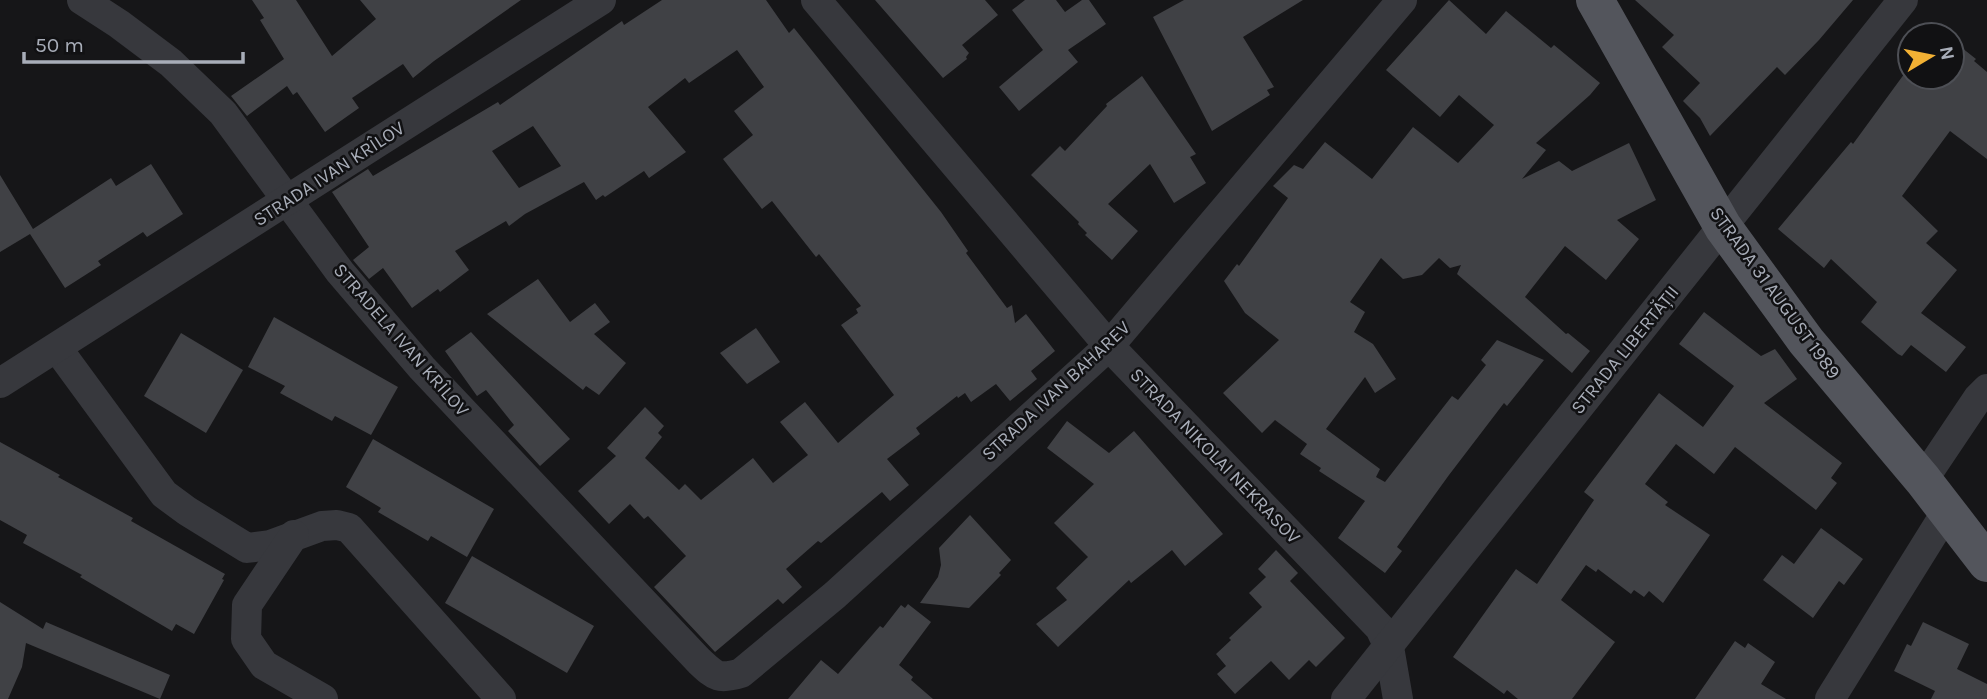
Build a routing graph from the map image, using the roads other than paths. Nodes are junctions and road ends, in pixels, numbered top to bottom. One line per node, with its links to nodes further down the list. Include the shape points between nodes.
1 (82, 0): 7 (street, STRADELA IVAN KRÎLOV, via 171,63 223,113)
2 (601, 0): 7 (street, STRADA IVAN KRÎLOV)
3 (816, 0): 9 (street, STRADA NIKOLAI NEKRASOV)
4 (1402, 0): 9 (street, STRADA IVAN BAHAREV)
5 (1595, 0): 8 (main road, STRADA 31 AUGUST 1989)
6 (1903, 0): 8 (street, STRADA LIBERTĂȚII)
7 (287, 201): 10 (street, STRADA IVAN KRÎLOV); 18 (street, STRADELA IVAN KRÎLOV, via 422,368 699,661 714,675)
8 (1723, 227): 13 (main road, STRADA 31 AUGUST 1989, via 1806,341); 17 (street, STRADA LIBERTĂȚII)
9 (1110, 346): 17 (street, STRADA NIKOLAI NEKRASOV, via 1380,628); 18 (street, STRADA IVAN BAHAREV, via 835,595 740,673)
10 (57, 348): 11 (street, STRADA IVAN KRÎLOV); 15 (street, via 169,500 247,548)
11 (0, 383)
12 (1987, 389): 13 (street)
13 (1923, 480): 14 (main road, STRADA 31 AUGUST 1989)
14 (1947, 511): 16 (main road, STRADA 31 AUGUST 1989); 23 (street)
15 (294, 535): 19 (street, via 247,605 246,639 264,665); 20 (street, via 337,524 349,528)
16 (1987, 563)
17 (1389, 647): 21 (street, STRADA LIBERTĂȚII); 22 (street, STRADA NIKOLAI NEKRASOV)
18 (725, 678)
19 (323, 699)
20 (501, 699)
21 (1346, 699)
22 (1398, 699)
23 (1830, 699)

